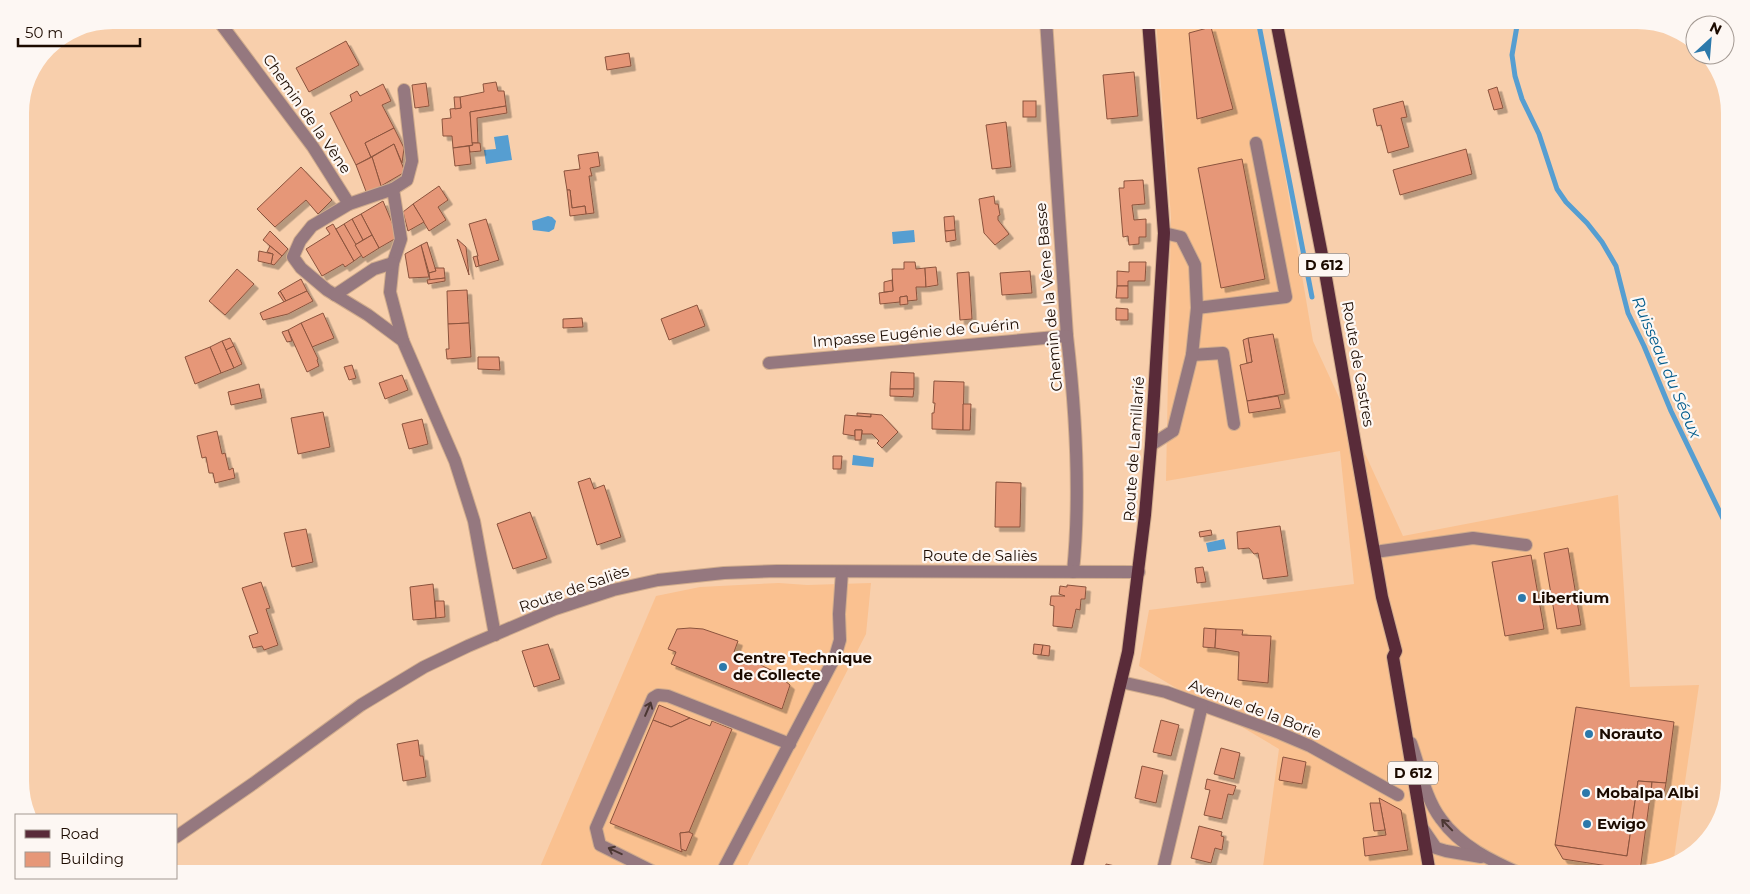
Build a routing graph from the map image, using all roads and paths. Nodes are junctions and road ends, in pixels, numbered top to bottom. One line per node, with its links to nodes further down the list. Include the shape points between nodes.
1 (225, 29): 8 (street, Chemin de la Vène, via 313,147)
2 (1047, 29): 13 (street, Chemin de la Vène Basse)
3 (1149, 29): 9 (main road, Route de Lamillarié)
4 (1278, 29): 20 (main road, Route de Castres / D 612)
5 (404, 90): 7 (street, via 412,161 407,180)
6 (1256, 142): 12 (street, via 1286,297)
7 (393, 189): 8 (street); 10 (street, via 401,239)
8 (349, 204): 11 (street, via 312,226 293,257 300,268)
9 (1164, 233): 12 (street, via 1181,237 1195,265); 18 (main road, Route de Lamillarié)
10 (393, 263): 11 (street, via 374,270); 14 (street, via 390,292)
11 (335, 295): 14 (street)
12 (1197, 308): 15 (street)
13 (1067, 336): 16 (street, Impasse Eugénie de Guérin); 22 (street, Chemin de la Vène Basse, via 1078,488)
14 (403, 341): 24 (street, via 455,461 474,522)
15 (1192, 355): 17 (street, via 1223,353); 18 (street, via 1173,431)
16 (769, 363)
17 (1234, 424)
18 (1151, 445): 23 (main road, Route de Lamillarié)
19 (1526, 544): 20 (street, via 1473,538)
20 (1375, 552): 27 (main road, Route de Castres / D 612, via 1396,651 1393,657)
21 (842, 572): 22 (street, Route de Saliès); 24 (street, Route de Saliès, via 742,572 658,580 613,590 555,609); 28 (street, via 840,640 835,657)
22 (1073, 572): 23 (street, Route de Saliès)
23 (1139, 572): 25 (main road, Route de Lamillarié)
24 (495, 635): 31 (street, Route de Saliès, via 424,667 361,705)
25 (1121, 682): 26 (street, Avenue de la Borie, via 1149,687); 35 (main road, Route de Lamillarié)
26 (1202, 705): 29 (street, Avenue de la Borie, via 1310,746); 36 (street)
27 (1402, 717): 30 (main road, Route de Castres / D 612); 32 (street, one-way to 27, via 1441,820 1431,801)
28 (790, 744): 33 (street, one-way to 28, via 600,845 596,828 652,698 668,696); 34 (street)
29 (1398, 795)
30 (1423, 829): 32 (street, via 1436,848); 37 (main road, Route de Castres / D 612)
31 (178, 836)
32 (1483, 857): 38 (street)
33 (640, 865)
34 (727, 865)
35 (1077, 865)
36 (1164, 865)
37 (1429, 865)
38 (1501, 865)

